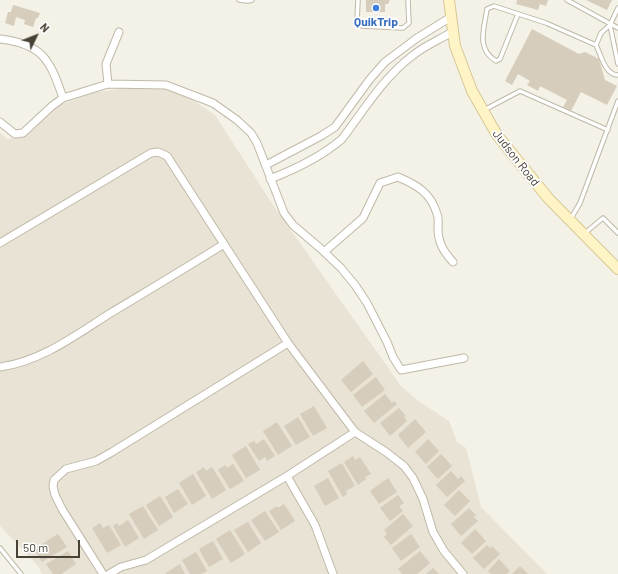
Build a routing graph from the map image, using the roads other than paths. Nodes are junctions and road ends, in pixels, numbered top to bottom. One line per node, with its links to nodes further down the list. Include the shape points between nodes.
1 (240, 0): 2 (lane)
2 (252, 0)
3 (358, 0): 4 (lane, via 357,21 362,26 403,28 409,23)
4 (408, 0)
5 (449, 0): 9 (main road, Judson Road)
6 (567, 0): 10 (lane)
7 (618, 8): 10 (lane)
8 (518, 14): 8 (lane, via 494,6 487,10 482,42 490,57 496,61 500,59); 15 (lane)
9 (451, 17): 13 (main road, Judson Road); 24 (street, via 385,62 335,127)
10 (610, 25): 11 (lane); 15 (lane, via 601,33); 16 (lane)
11 (618, 28)
12 (119, 32): 18 (street, via 106,64)
13 (452, 32): 21 (main road, Judson Road, via 466,76); 25 (street, via 413,54 400,65 334,146 295,169)
14 (0, 39): 19 (street, via 18,41 33,47 42,55 56,76)
15 (596, 45): 17 (lane, via 608,72)
16 (618, 64)
17 (618, 74)
18 (108, 84): 19 (street); 24 (street, via 166,85 213,103 250,133)
19 (63, 98): 22 (street, via 23,133 15,134)
20 (618, 101): 23 (lane)
21 (483, 110): 23 (lane, via 520,91); 26 (main road, Judson Road, via 497,135 548,198)
22 (0, 122)
23 (608, 130): 26 (lane, via 580,203)
24 (266, 165): 25 (street)
25 (270, 179): 31 (street, via 284,213)
26 (570, 220): 28 (main road, Judson Road)
27 (618, 233): 28 (lane, via 603,218)
28 (584, 234): 33 (main road, Judson Road)
29 (0, 243): 30 (street, via 151,153 158,152 167,156)
30 (224, 244): 34 (street); 36 (street, via 62,343 30,360)
31 (324, 252): 32 (street, via 363,218 380,183 398,177 415,184 432,203 438,215 438,238 443,252); 35 (street, via 346,274 367,304 401,370)
32 (453, 262)
33 (618, 269)
34 (288, 344): 37 (street); 41 (street, via 112,452 66,469 54,480 55,495)
35 (464, 358)
36 (0, 366)
37 (355, 432): 38 (street); 44 (street, via 404,466 423,499 433,532 444,551)
38 (287, 476): 42 (street, via 146,560 121,566); 43 (street, via 315,525)
39 (0, 548): 40 (lane)
40 (21, 574)
41 (103, 574)
42 (108, 574)
43 (333, 574)
44 (463, 574)

